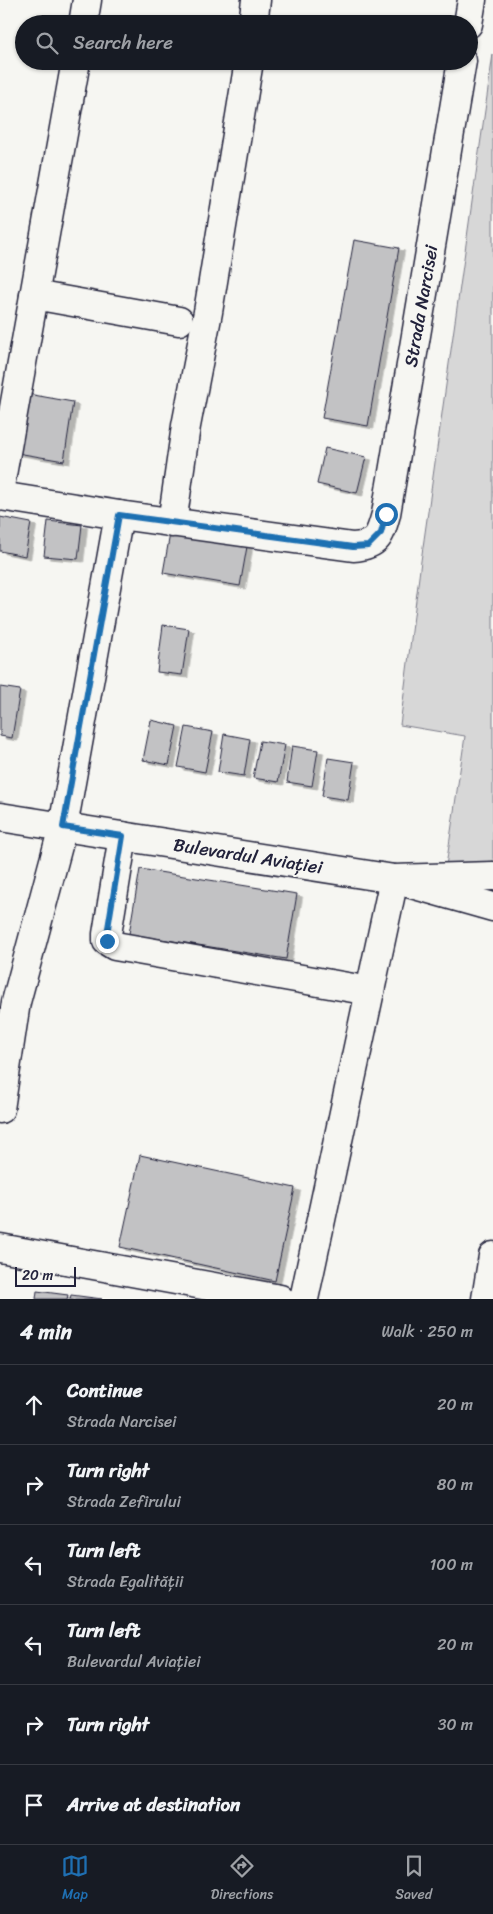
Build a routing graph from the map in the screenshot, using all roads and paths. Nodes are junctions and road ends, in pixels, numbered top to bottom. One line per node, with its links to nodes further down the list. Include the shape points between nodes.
1 (87, 0): 4 (street)
2 (256, 0): 5 (street)
3 (472, 0): 6 (street)
4 (84, 15)
5 (254, 15)
6 (470, 15)
7 (74, 70): 10 (street)
8 (248, 70): 15 (street)
9 (460, 70): 15 (street, Strada Narcisei, via 381,533 368,546 353,547)
10 (34, 295): 11 (street); 12 (street)
11 (179, 321)
12 (0, 486)
13 (0, 496): 14 (street)
14 (119, 515): 15 (street); 17 (street)
15 (172, 523)
16 (0, 817): 17 (street, Bulevardul Aviației)
17 (63, 827): 18 (street, Bulevardul Aviației); 23 (street)
18 (123, 836): 20 (street, Bulevardul Aviației); 22 (street, via 107,941 115,946)
19 (493, 876): 20 (street)
20 (394, 879): 21 (street, Bulevardul Aviației); 22 (street)
21 (493, 907)
22 (370, 991): 28 (street)
23 (8, 1000): 24 (street)
24 (0, 1109)
25 (0, 1248): 27 (street)
26 (493, 1256): 29 (street)
27 (280, 1299)
28 (304, 1299)
29 (486, 1299)

